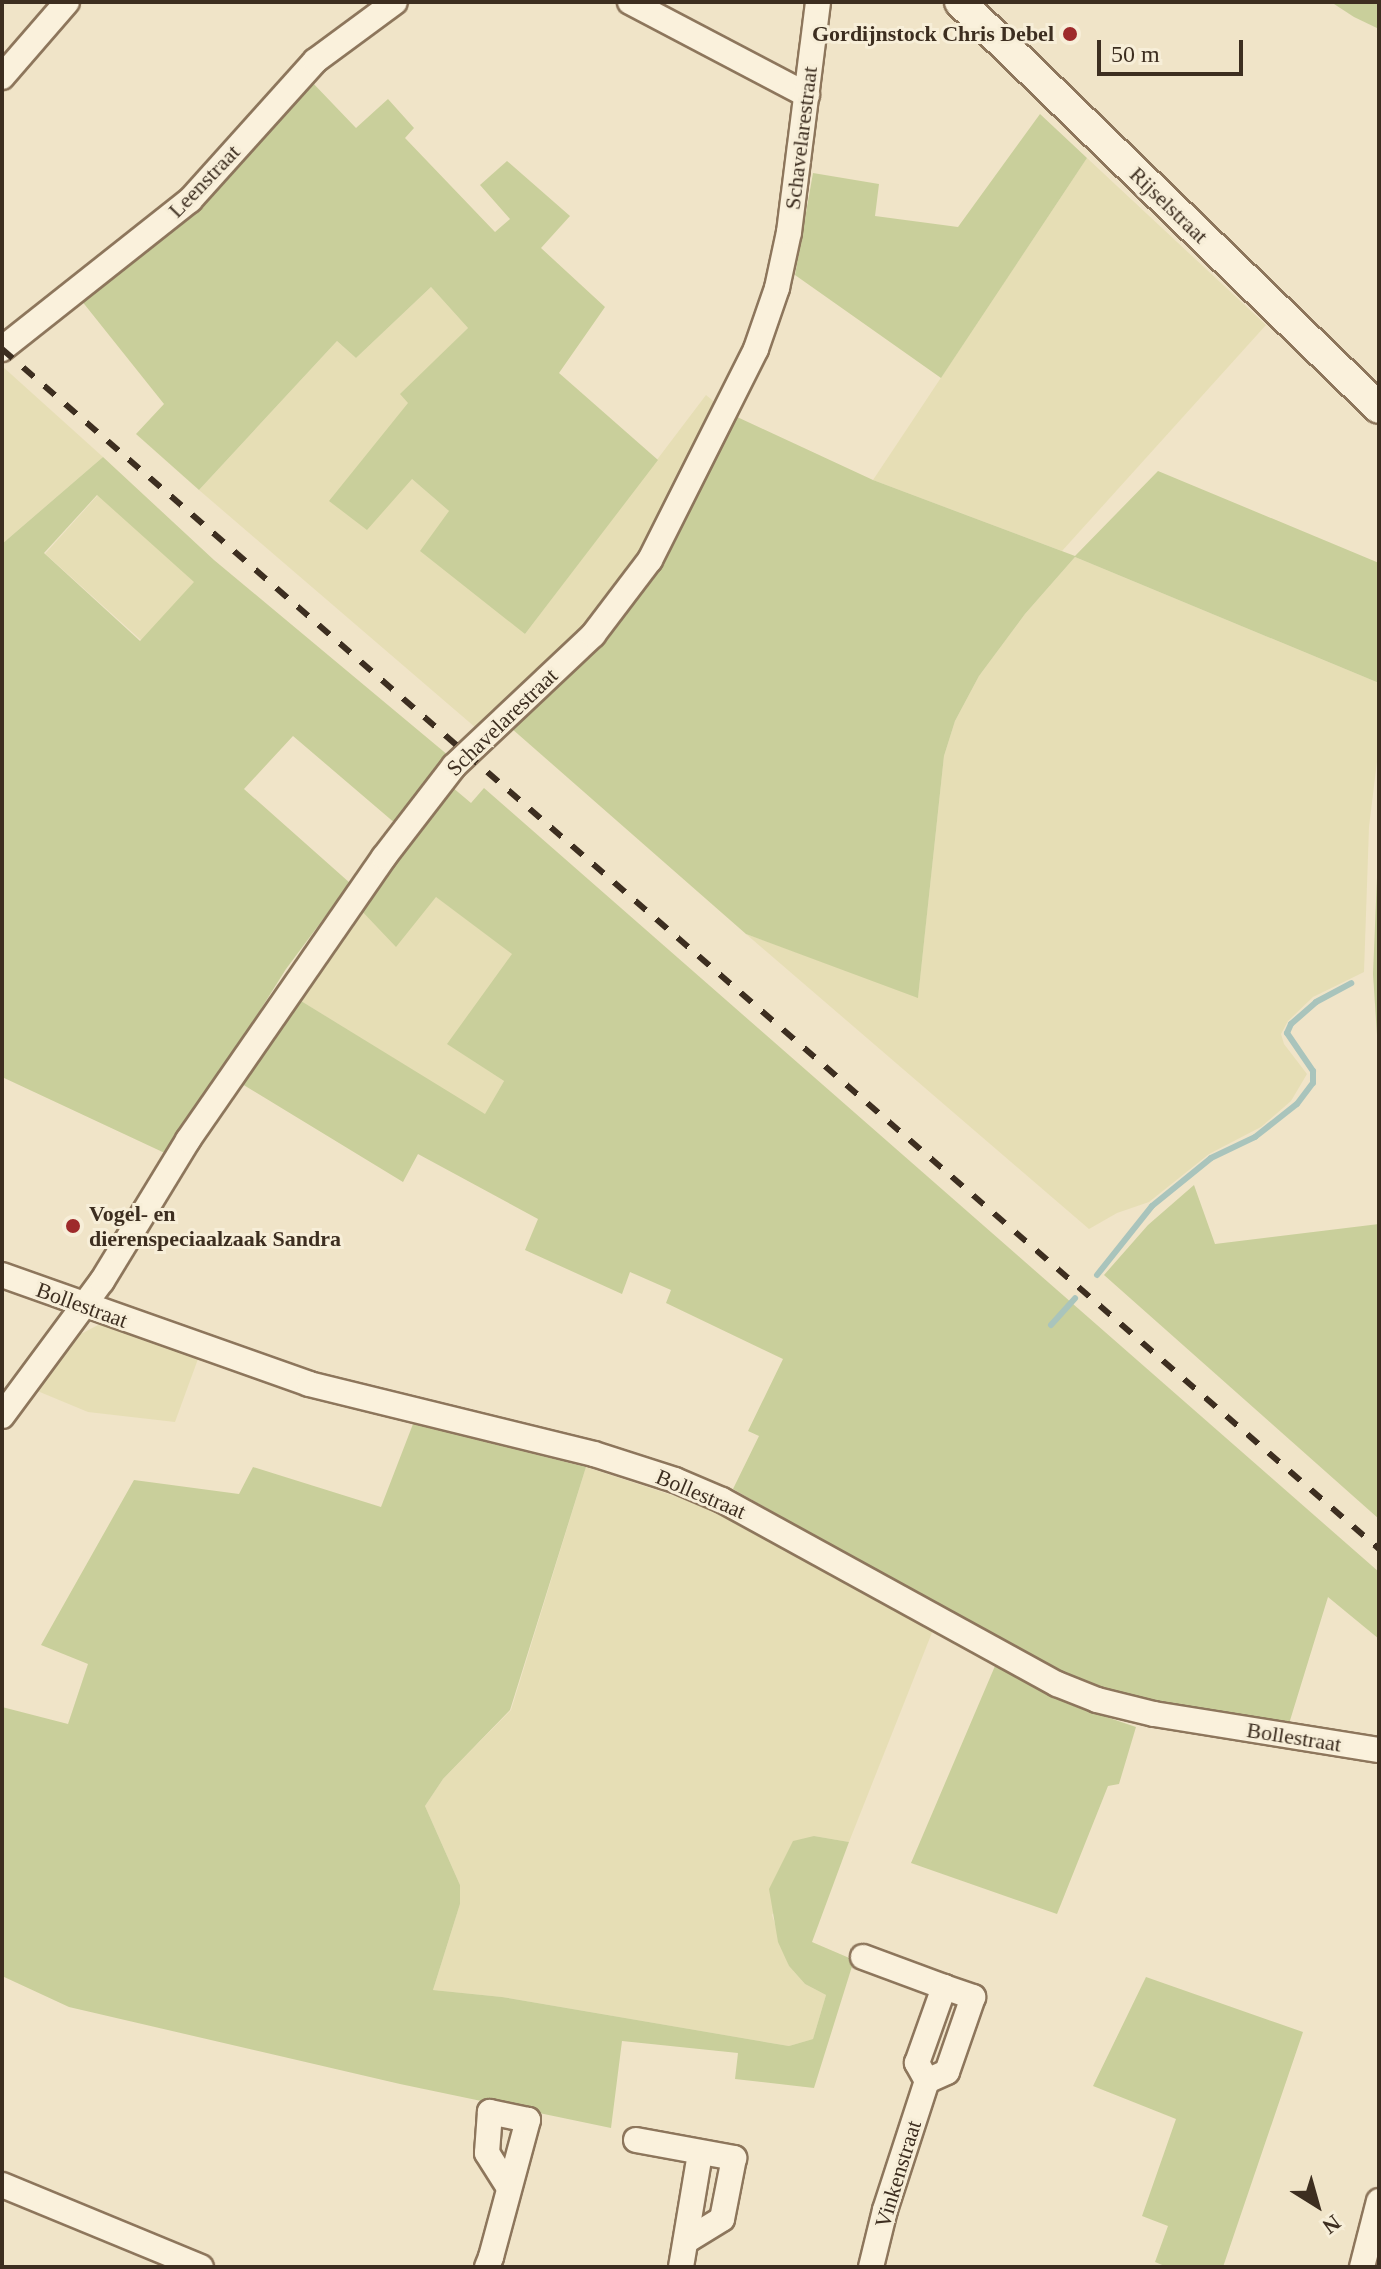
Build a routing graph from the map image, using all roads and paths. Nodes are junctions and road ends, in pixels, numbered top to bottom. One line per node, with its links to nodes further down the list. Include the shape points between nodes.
1 (67, 2): 6 (street)
2 (395, 2): 8 (street, Leenstraat, via 315,61 190,200)
3 (630, 2): 7 (street)
4 (818, 2): 7 (street, Schavelarestraat)
5 (960, 2): 9 (street, Rijselstraat)
6 (2, 77)
7 (807, 95): 11 (street, Schavelarestraat, via 777,288 756,349 650,560 593,635 454,766 384,857 188,1140)
8 (2, 349)
9 (1379, 408)
10 (2, 1275): 11 (street, Bollestraat)
11 (83, 1306): 12 (street, Schavelarestraat); 13 (street, Bollestraat, via 309,1384 594,1454 675,1480 722,1500 1057,1684 1097,1700)
12 (2, 1416)
13 (1379, 1750)
14 (863, 1957): 24 (street, Vinkenstraat, via 973,1997 947,2072 927,2081)
15 (636, 2140): 16 (street)
16 (700, 2154): 20 (street); 20 (street, via 734,2158 722,2219)
17 (2, 2185): 21 (street)
18 (509, 2188): 22 (street)
19 (1379, 2201): 25 (street)
20 (686, 2241): 23 (street)
21 (201, 2267)
22 (487, 2267)
23 (681, 2267)
24 (871, 2267)
25 (1362, 2267)

